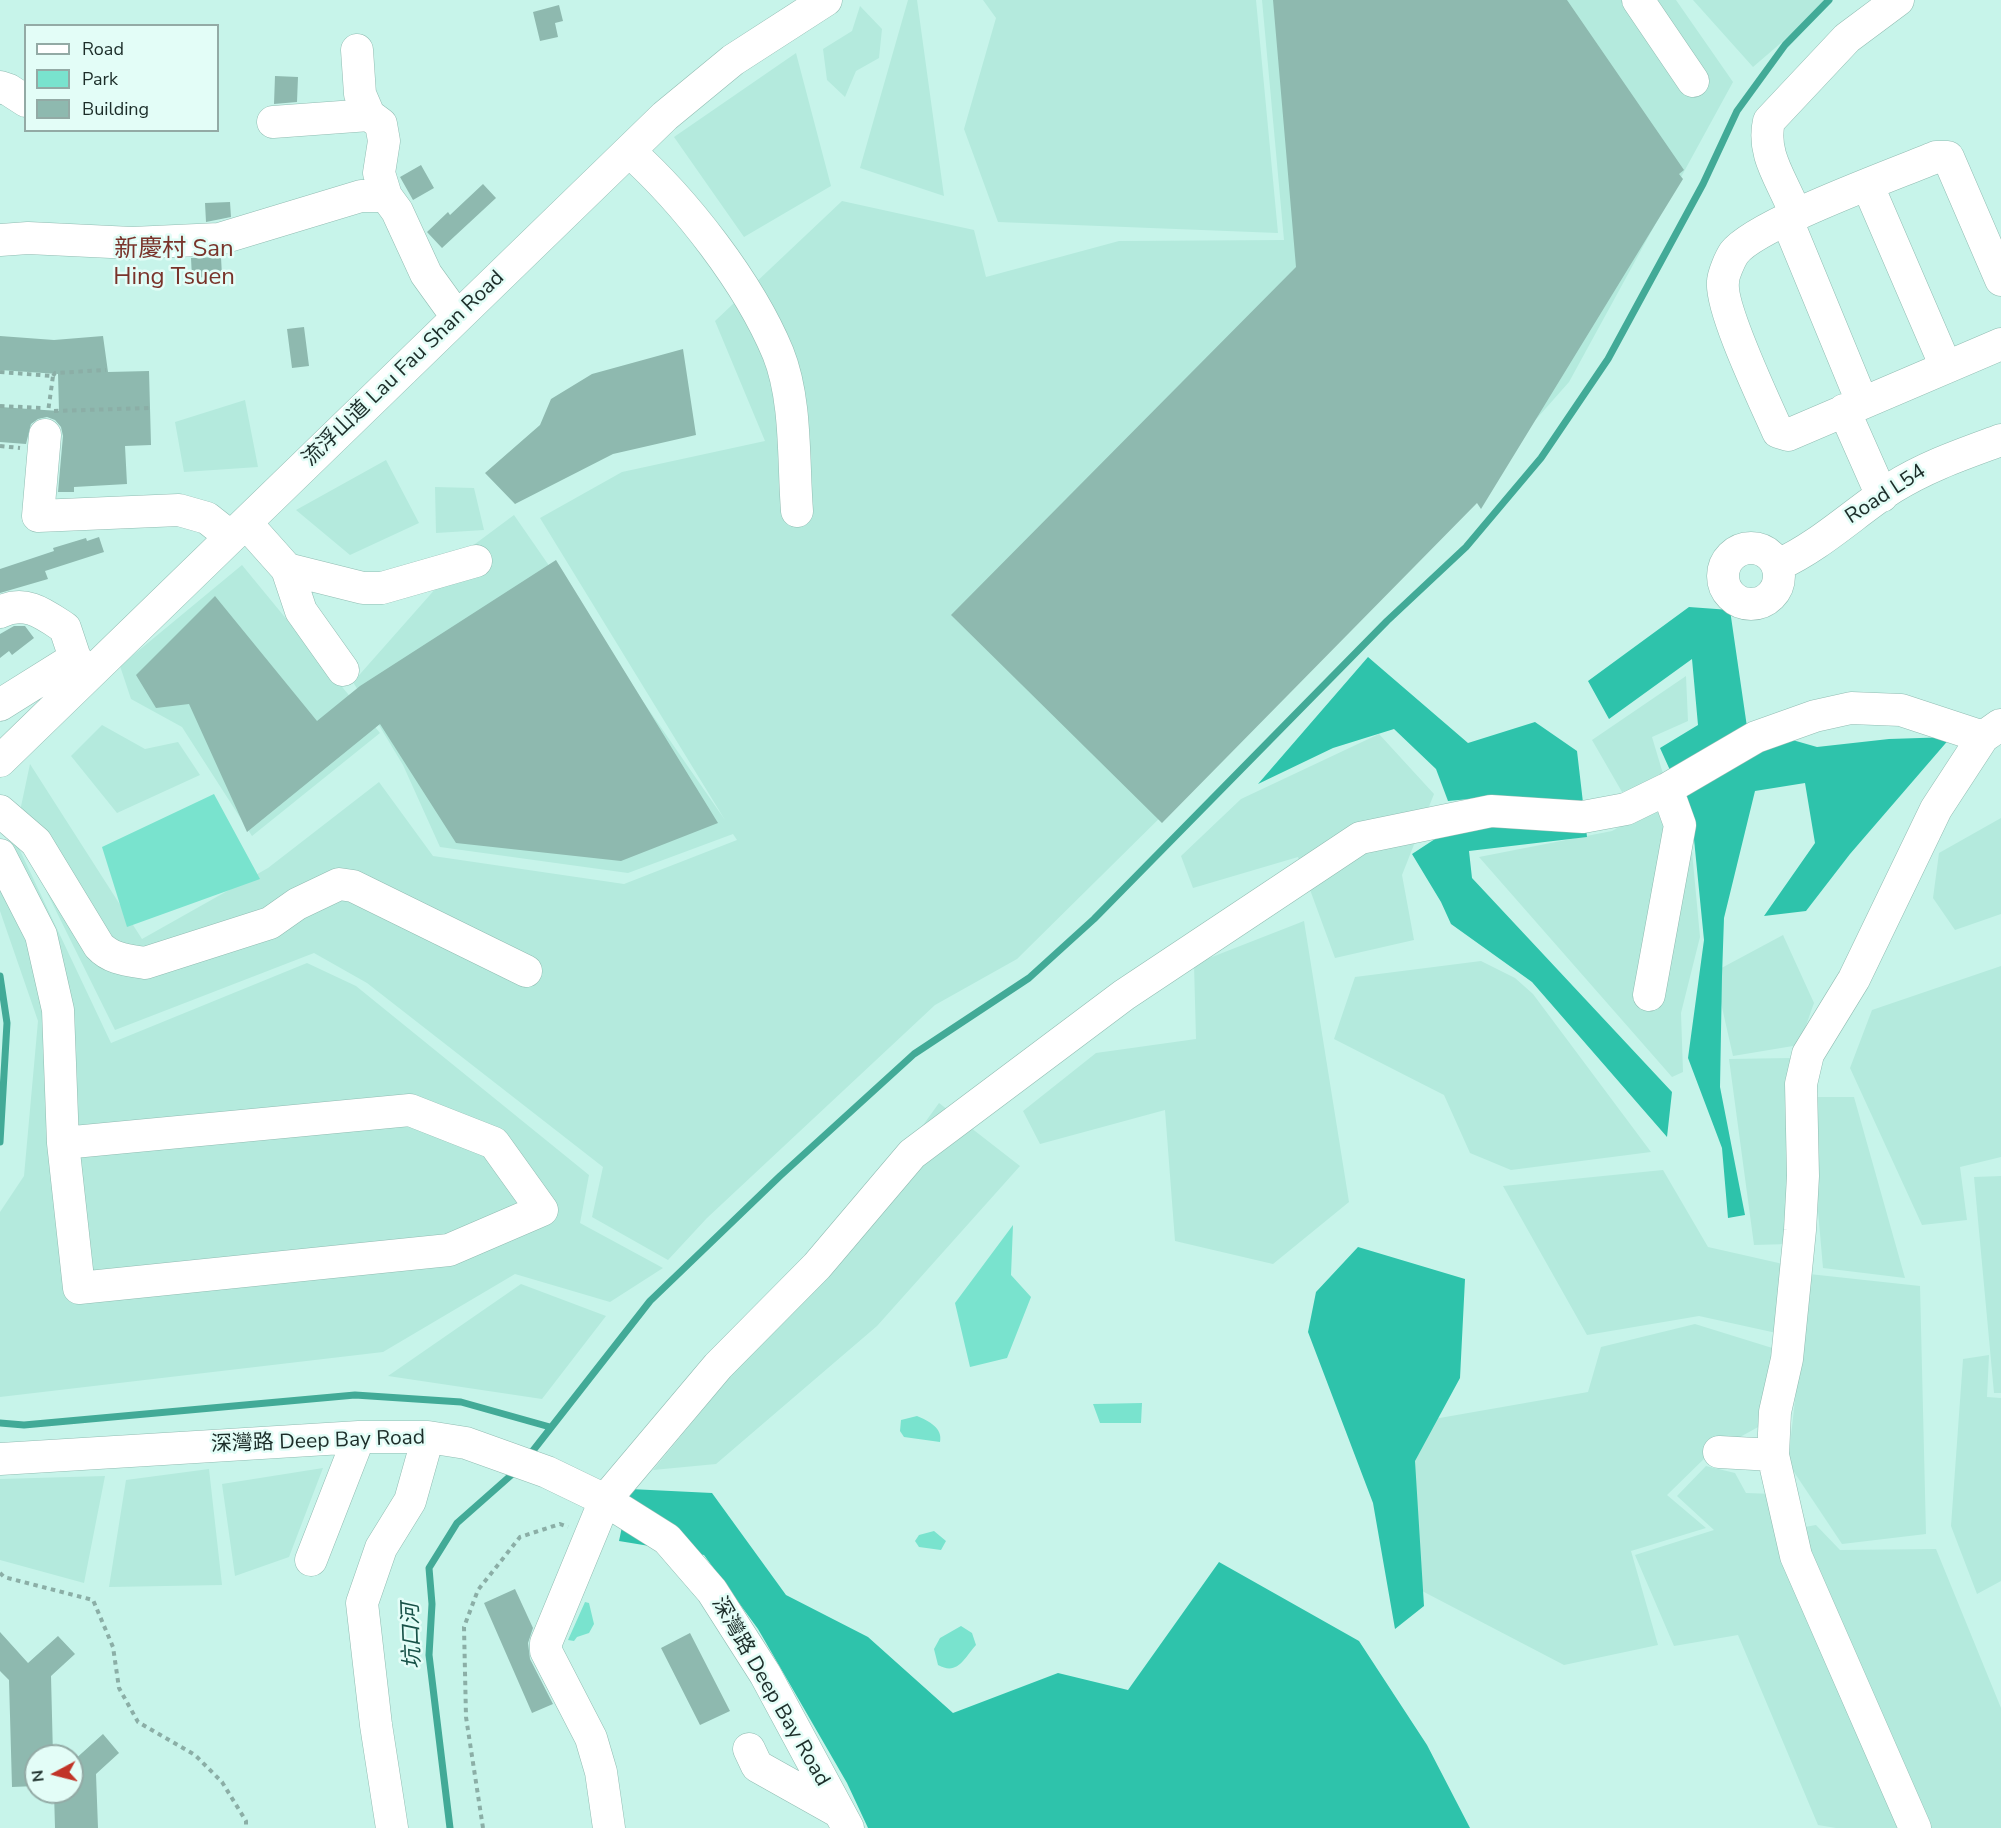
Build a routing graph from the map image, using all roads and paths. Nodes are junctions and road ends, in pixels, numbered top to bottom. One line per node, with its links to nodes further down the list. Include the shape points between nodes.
1 (826, 0): 10 (street, 流浮山道 Lau Fau Shan Road, via 714,74)
2 (1638, 0): 5 (street)
3 (1898, 0): 13 (street, via 1847,38 1769,121 1767,150)
4 (357, 50): 8 (street, via 360,94)
5 (1693, 81)
6 (0, 87): 7 (street)
7 (24, 100)
8 (369, 115): 9 (street); 12 (street, via 381,124 384,141 379,173)
9 (273, 122)
10 (629, 151): 16 (street, 流浮山道 Lau Fau Shan Road); 28 (street, via 660,178 737,278 778,353 790,403)
11 (1868, 186): 13 (street); 15 (street, via 1936,157 1948,157); 18 (street)
12 (386, 196): 14 (street, via 361,196 219,239 132,243); 16 (street, via 426,273)
13 (1788, 210): 23 (street); 23 (street, via 1734,253 1723,282 1726,305 1778,432 1788,435)
14 (0, 240)
15 (2001, 280)
16 (457, 317): 29 (street, 流浮山道 Lau Fau Shan Road)
17 (2001, 344): 18 (street)
18 (1946, 367): 23 (street)
19 (106, 370): 21 (path)
20 (0, 372): 21 (path)
21 (52, 375): 25 (path)
22 (0, 406): 25 (path)
23 (1853, 406): 27 (street)
24 (150, 408): 25 (path)
25 (46, 423): 29 (street, via 34,526 178,510)
26 (2001, 440): 27 (street, Road L54, via 1929,466)
27 (1882, 496): 31 (street, Road L54)
28 (797, 511)
29 (238, 530): 32 (street); 34 (street, 流浮山道 Lau Fau Shan Road)
30 (476, 561): 32 (street, via 382,588 363,588)
31 (1778, 565)
32 (287, 568): 35 (street, via 301,611)
33 (0, 612): 34 (street, via 21,606 65,628)
34 (82, 666): 36 (street); 38 (street, 流浮山道 Lau Fau Shan Road)
35 (343, 670)
36 (0, 705)
37 (1992, 731): 39 (street, via 1900,710 1851,708 1756,737); 48 (street, via 1936,809 1854,979 1815,1041 1803,1071 1800,1230 1787,1359 1775,1412)
38 (0, 761)
39 (1667, 789): 43 (street, via 1680,825); 50 (street, via 1626,809 1583,818 1491,811 1360,838 1124,995 912,1154 817,1266 718,1366)
40 (0, 811): 42 (street, via 36,842 107,955 145,963 270,923 297,904 339,884 353,886)
41 (0, 855): 44 (street, via 41,935 58,1010)
42 (526, 971)
43 (1649, 995)
44 (63, 1143): 44 (street, via 410,1110 494,1143 542,1210 449,1250 79,1288)
45 (359, 1437): 46 (street, 深灣路 Deep Bay Road); 49 (street, 深灣路 Deep Bay Road); 52 (street)
46 (428, 1437): 50 (street, 深灣路 Deep Bay Road, via 497,1452); 57 (street, via 410,1501 381,1548 362,1603)
47 (1719, 1452): 48 (street)
48 (1773, 1455): 60 (street, via 1796,1556)
49 (0, 1459)
50 (605, 1500): 51 (street); 55 (street, 深灣路 Deep Bay Road, via 667,1539 712,1591 765,1674)
51 (590, 1534): 58 (path, via 560,1524 520,1538 478,1590 467,1618 466,1717); 59 (street, via 546,1651 591,1738 602,1772)
52 (312, 1560)
53 (0, 1573): 56 (path, via 93,1600 113,1647 119,1688 138,1722 195,1755 222,1782 246,1821)
54 (749, 1749): 55 (street, via 757,1766)
55 (844, 1820)
56 (246, 1828)
57 (392, 1828)
58 (483, 1828)
59 (609, 1828)
60 (1915, 1828)

